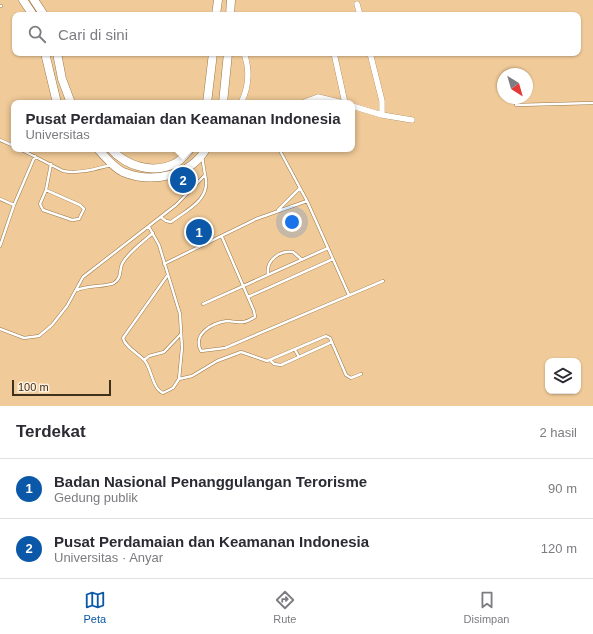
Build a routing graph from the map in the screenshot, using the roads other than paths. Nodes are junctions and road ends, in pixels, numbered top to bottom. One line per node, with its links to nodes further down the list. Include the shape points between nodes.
1 (23, 0): 6 (street)
2 (34, 0): 7 (street)
3 (218, 0): 8 (street)
4 (232, 0): 9 (street)
5 (357, 4): 10 (street)
6 (30, 12)
7 (42, 12)
8 (216, 12)
9 (230, 12)
10 (359, 12)
11 (46, 56): 19 (street)
12 (58, 56): 18 (street)
13 (214, 56): 22 (street)
14 (228, 56): 23 (street)
15 (245, 56): 24 (street, via 248,81)
16 (335, 56): 27 (street)
17 (371, 56): 31 (street, via 382,101)
18 (62, 79): 19 (street); 21 (street)
19 (51, 83): 20 (street)
20 (56, 100)
21 (70, 100)
22 (207, 100)
23 (223, 100)
24 (242, 100)
25 (310, 100): 26 (street, via 318,97)
26 (331, 100)
27 (343, 100)
28 (593, 103): 29 (lane)
29 (516, 105)
30 (355, 107): 31 (street)
31 (382, 115): 32 (street)
32 (412, 120)
33 (0, 140): 34 (lane)
34 (11, 145)
35 (26, 152): 41 (lane)
36 (101, 152): 44 (street)
37 (115, 152): 42 (street)
38 (187, 152): 42 (street, via 180,160 170,165 143,167)
39 (204, 152): 45 (street, via 189,168 173,175 147,177); 46 (lane)
40 (281, 152): 47 (lane)
41 (35, 156): 43 (lane); 51 (lane)
42 (128, 163): 45 (street)
43 (51, 164): 44 (lane, via 70,172); 48 (lane)
44 (113, 165): 45 (street)
45 (123, 172)
46 (205, 175): 53 (lane); 53 (lane, via 205,191 198,203 171,222)
47 (300, 188): 50 (lane); 52 (lane)
48 (46, 190): 48 (lane, via 80,204 84,209 79,219 72,220 43,210 40,204)
49 (0, 199): 51 (lane)
50 (307, 201): 52 (lane); 58 (lane)
51 (14, 206): 57 (lane)
52 (276, 211): 56 (lane)
53 (161, 217): 54 (lane)
54 (149, 227): 55 (lane); 66 (lane, via 83,277)
55 (153, 233): 61 (lane); 66 (lane, via 125,259 120,277 114,283 85,286)
56 (222, 237): 61 (lane); 65 (lane)
57 (0, 246)
58 (328, 248): 59 (lane); 60 (lane)
59 (301, 260): 62 (lane); 62 (lane, via 294,252 284,253 271,260 268,264)
60 (333, 260): 67 (lane); 68 (lane)
61 (164, 264): 63 (lane)
62 (268, 274): 65 (lane)
63 (167, 276): 71 (lane, via 178,307); 75 (lane, via 123,338 124,342)
64 (383, 281): 67 (lane)
65 (242, 285): 68 (lane); 69 (lane)
66 (77, 290): 70 (lane, via 67,306 39,336 24,338)
67 (349, 295): 68 (lane, via 225,348 201,351 200,335 204,330 222,322 242,323 255,317)
68 (248, 297)
69 (203, 304)
70 (1, 330)
71 (181, 333): 75 (lane, via 164,352); 78 (lane)
72 (332, 342): 73 (lane, via 326,336); 74 (lane); 77 (lane, via 346,375 351,378)
73 (295, 350): 74 (lane); 76 (lane)
74 (299, 357): 76 (lane, via 279,365)
75 (144, 360): 78 (lane, via 161,393 168,392)
76 (271, 361): 78 (lane, via 244,352 238,353 217,361 192,376)
77 (361, 374)
78 (179, 379)

